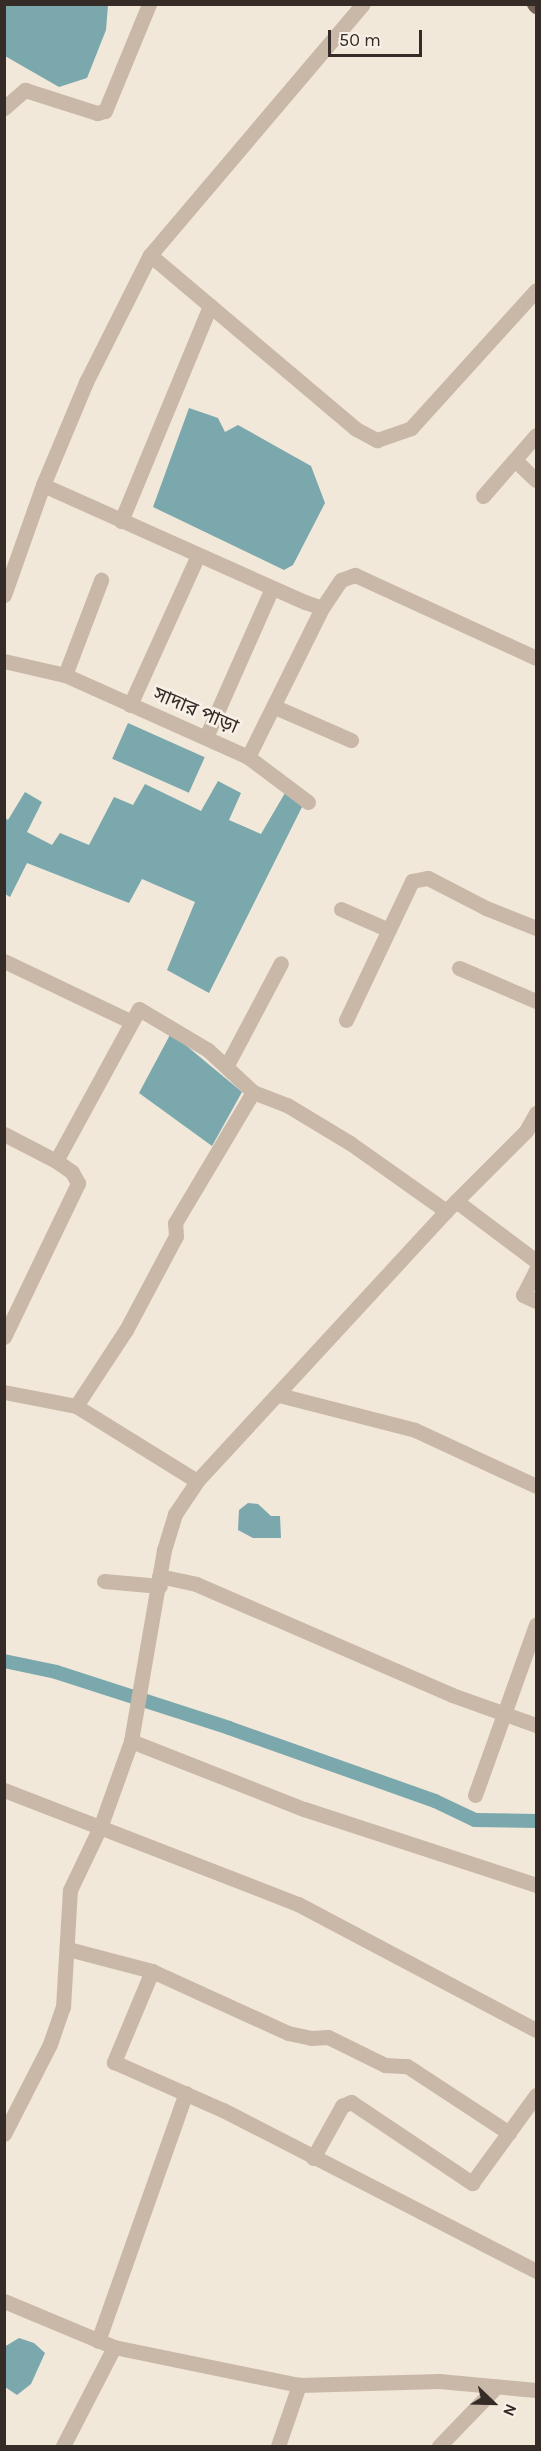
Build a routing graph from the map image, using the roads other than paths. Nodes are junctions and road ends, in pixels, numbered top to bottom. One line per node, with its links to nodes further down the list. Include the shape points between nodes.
1 (148, 4): 3 (street, via 105,111 97,113 25,90)
2 (363, 4): 4 (street)
3 (4, 108)
4 (150, 255): 6 (street); 10 (street, via 86,382)
5 (537, 290): 6 (street, via 411,428 377,440 356,429)
6 (210, 306): 12 (street)
7 (537, 435): 8 (street)
8 (514, 460): 9 (street); 11 (street)
9 (537, 480)
10 (43, 484): 12 (street); 16 (street)
11 (483, 496)
12 (121, 521): 13 (street)
13 (198, 555): 15 (street); 21 (street)
14 (101, 580): 20 (street)
15 (272, 588): 17 (street); 23 (street)
16 (4, 595)
17 (322, 608): 18 (street, সাদার পাড়া, via 341,580 356,575); 22 (street, সাদার পাড়া)
18 (537, 658)
19 (4, 662): 20 (street, সাদার পাড়া)
20 (65, 675): 21 (street, সাদার পাড়া)
21 (130, 705): 23 (street, সাদার পাড়া)
22 (275, 707): 24 (street); 25 (street, সাদার পাড়া)
23 (206, 737): 25 (street, সাদার পাড়া)
24 (351, 740)
25 (248, 757): 26 (street)
26 (308, 802)
27 (341, 909): 29 (street)
28 (537, 928): 29 (street, via 486,908 428,878 412,881)
29 (389, 930): 34 (street)
30 (4, 962): 35 (street)
31 (281, 963): 36 (street)
32 (459, 968): 33 (street)
33 (537, 1001)
34 (346, 1020)
35 (130, 1021): 36 (street, via 140,1010 148,1011); 41 (street)
36 (227, 1065): 37 (street)
37 (253, 1092): 42 (street, via 287,1105); 49 (street, via 175,1223 176,1236 126,1330)
38 (537, 1113): 39 (street)
39 (531, 1133): 42 (street)
40 (4, 1134): 41 (street)
41 (56, 1161): 46 (street, via 72,1172 78,1183)
42 (451, 1206): 43 (street); 48 (street)
43 (537, 1261)
44 (537, 1270): 45 (street, via 523,1295)
45 (537, 1301)
46 (4, 1337)
47 (4, 1392): 49 (street)
48 (279, 1395): 50 (street); 51 (street, via 415,1430)
49 (76, 1406): 50 (street)
50 (197, 1481): 53 (street, via 175,1514)
51 (537, 1486)
52 (104, 1581): 53 (street)
53 (159, 1581): 55 (street, via 196,1584); 57 (street)
54 (537, 1625): 55 (street)
55 (503, 1714): 56 (street); 59 (street)
56 (537, 1725)
57 (131, 1741): 60 (street); 61 (street, via 304,1809)
58 (4, 1790): 60 (street)
59 (475, 1795)
60 (101, 1825): 62 (street, via 70,1890); 64 (street, via 298,1904)
61 (537, 1885)
62 (68, 1949): 63 (street); 68 (street, via 63,2007 50,2044)
63 (152, 1971): 65 (street, via 114,2061); 67 (street, via 288,2032 311,2038 328,2037 385,2064 407,2066)
64 (537, 2030)
65 (186, 2093): 69 (street); 72 (street)
66 (537, 2095): 67 (street)
67 (509, 2133): 69 (street, via 477,2179 468,2182 346,2102)
68 (4, 2134)
69 (313, 2158): 70 (street)
70 (537, 2271)
71 (4, 2301): 72 (street)
72 (98, 2341): 73 (street)
73 (114, 2347): 74 (street); 77 (street)
74 (299, 2385): 75 (street, via 439,2381); 78 (street)
75 (496, 2386): 76 (street); 79 (street)
76 (537, 2390)
77 (63, 2446)
78 (278, 2446)
79 (439, 2446)

